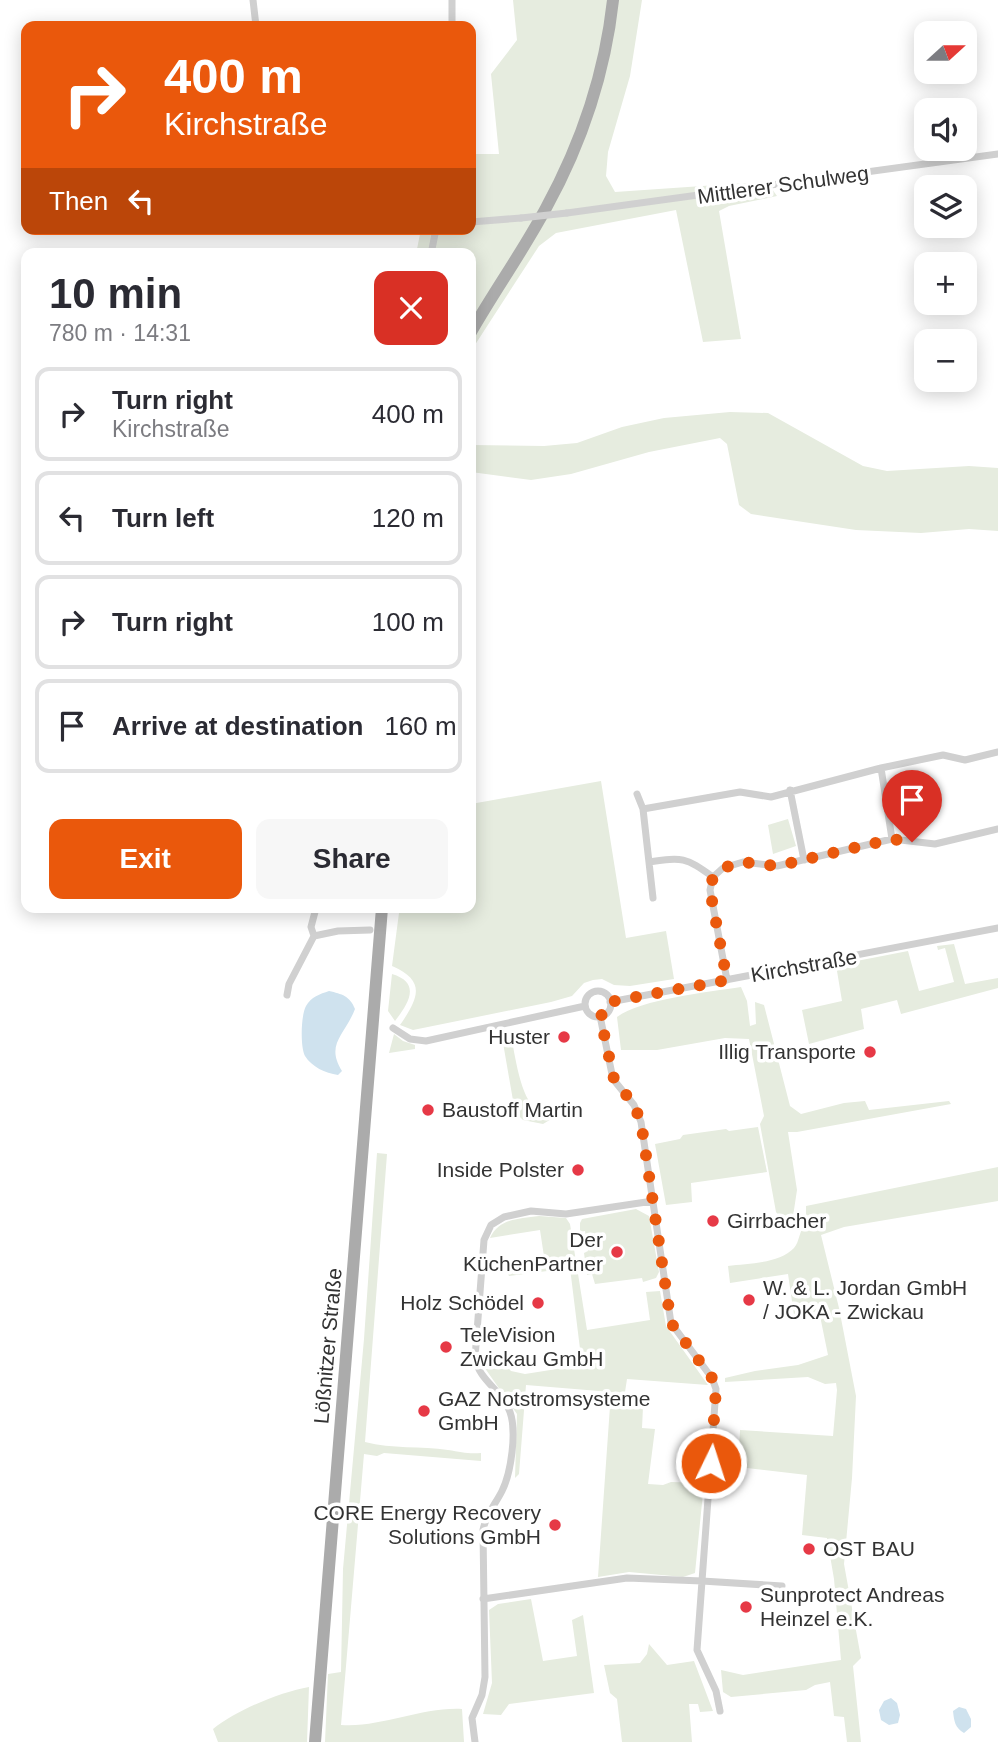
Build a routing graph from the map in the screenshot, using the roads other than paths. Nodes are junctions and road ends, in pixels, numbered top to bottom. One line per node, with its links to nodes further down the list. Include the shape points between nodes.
1 (253, 0): 4 (street)
2 (452, 0): 5 (street)
3 (614, 0): 8 (main road, via 599,76 568,162 540,220)
4 (255, 21)
5 (452, 21)
6 (998, 154): 7 (street, Mittlerer Schulweg, bridge)
7 (476, 222)
8 (476, 324)
9 (998, 752): 10 (street, via 965,761 943,755)
10 (881, 768): 11 (street); 15 (street)
11 (790, 790): 13 (street, via 771,797 740,792); 16 (street)
12 (637, 794): 13 (street)
13 (643, 810): 17 (street)
14 (998, 829): 15 (street, via 935,844)
15 (892, 839): 16 (street)
16 (804, 860): 18 (street, via 777,866 743,862 723,868)
17 (649, 862): 18 (street, via 677,858); 19 (street)
18 (713, 877): 25 (street, via 710,890)
19 (653, 898)
20 (315, 913): 24 (street)
21 (382, 913): 36 (main road, Lößnitzer Straße)
22 (998, 928): 25 (street, Kirchstraße)
23 (370, 930): 24 (street)
24 (314, 936): 26 (street)
25 (727, 980): 27 (street, Kirchstraße)
26 (286, 995)
27 (610, 1002): 28 (street, Kirchstraße, via 596,991); 29 (street)
28 (585, 1006): 29 (street, via 592,1015); 30 (street, Kirchstraße, via 426,1041 410,1039)
29 (600, 1016): 31 (street, via 614,1079 639,1113)
30 (393, 1028)
31 (653, 1201): 32 (street, via 671,1323 716,1389); 34 (street, via 566,1214 531,1211 500,1219 487,1231 475,1358 480,1373 509,1408 513,1428 507,1478 483,1530)
32 (702, 1581): 33 (street); 34 (street, via 627,1578); 35 (street, via 697,1650 716,1691)
33 (782, 1586)
34 (483, 1599): 37 (street, via 484,1684 472,1718)
35 (720, 1712)
36 (315, 1742)
37 (475, 1742)

